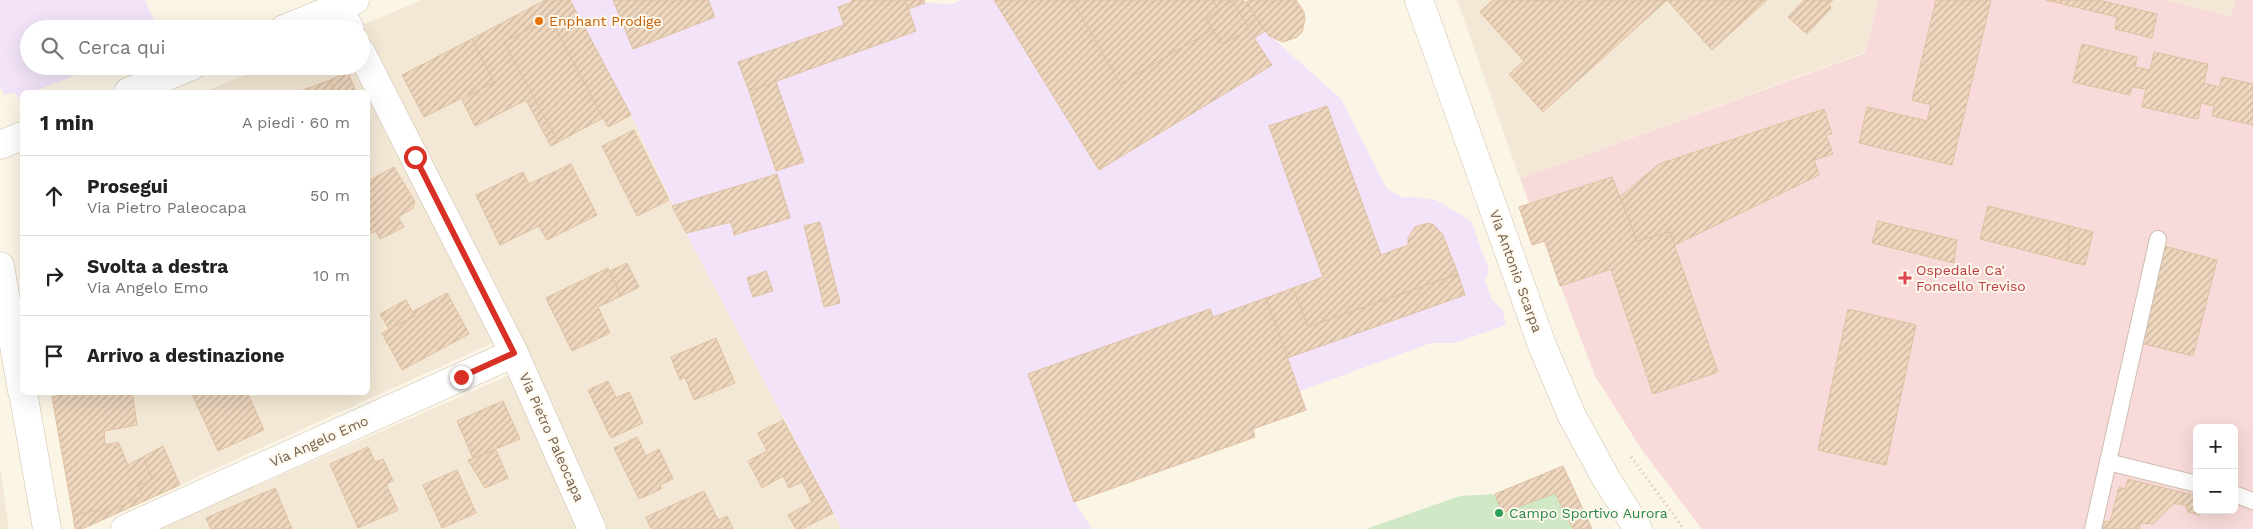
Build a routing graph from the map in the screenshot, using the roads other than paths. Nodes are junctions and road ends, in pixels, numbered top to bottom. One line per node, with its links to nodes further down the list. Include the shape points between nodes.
1 (1419, 0): 21 (street, Via Antonio Scarpa, via 1546,354 1572,416)
2 (348, 12): 3 (street)
3 (318, 20)
4 (370, 70): 11 (street, Via Pietro Paleocapa)
5 (170, 75): 6 (street)
6 (133, 90)
7 (20, 137): 8 (street)
8 (0, 144)
9 (2158, 239): 14 (lane)
10 (0, 266): 12 (street)
11 (514, 353): 19 (street, Via Angelo Emo); 20 (street, Via Pietro Paleocapa)
12 (20, 376)
13 (24, 395): 18 (street)
14 (2108, 462): 15 (lane); 22 (lane)
15 (2193, 483)
16 (2238, 495): 17 (lane)
17 (2253, 501)
18 (47, 529)
19 (125, 529)
20 (592, 529)
21 (1638, 529)
22 (2093, 529)

